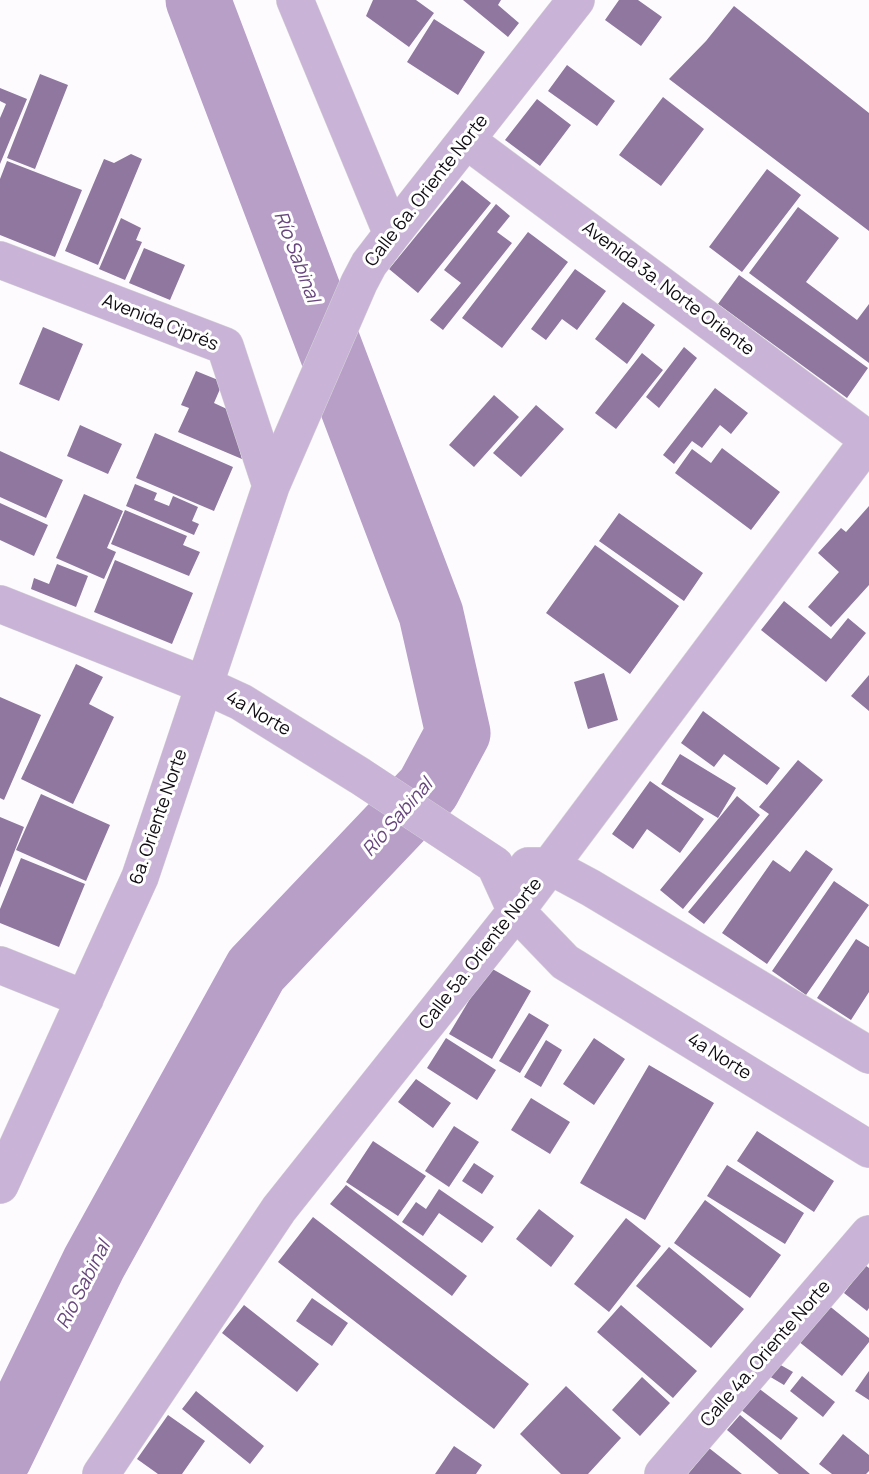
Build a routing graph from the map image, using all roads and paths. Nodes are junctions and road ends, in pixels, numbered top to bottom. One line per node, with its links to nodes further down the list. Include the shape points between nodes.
1 (295, 0): 4 (street)
2 (576, 0): 3 (street, Calle 6a. Oriente Norte)
3 (466, 141): 4 (street, Calle 6a. Oriente Norte); 7 (street, Avenida 3a. Norte Oriente)
4 (392, 234): 6 (street, Calle 6a. Oriente Norte, via 359,283)
5 (0, 260): 8 (street, Avenida Ciprés, via 225,346)
6 (292, 440): 8 (street, 6a. Oriente Norte)
7 (869, 440): 12 (street, Calle 5a. Oriente Norte)
8 (271, 486): 10 (street, 6a. Oriente Norte)
9 (0, 604): 10 (street, 4a Norte)
10 (204, 685): 11 (street, 4a Norte, via 241,702); 15 (street, 6a. Oriente Norte, via 140,877)
11 (495, 865): 12 (street); 13 (street, 4a Norte)
12 (550, 866): 13 (street, Calle 5a. Oriente Norte); 16 (street)
13 (516, 911): 17 (street, 4a Norte, via 565,962); 20 (street, Calle 5a. Oriente Norte, via 279,1209)
14 (0, 965): 15 (street)
15 (85, 999): 18 (street, 6a. Oriente Norte)
16 (869, 1055)
17 (869, 1149)
18 (0, 1185)
19 (869, 1234): 21 (street, Calle 4a. Oriente Norte)
20 (101, 1474)
21 (663, 1474)

